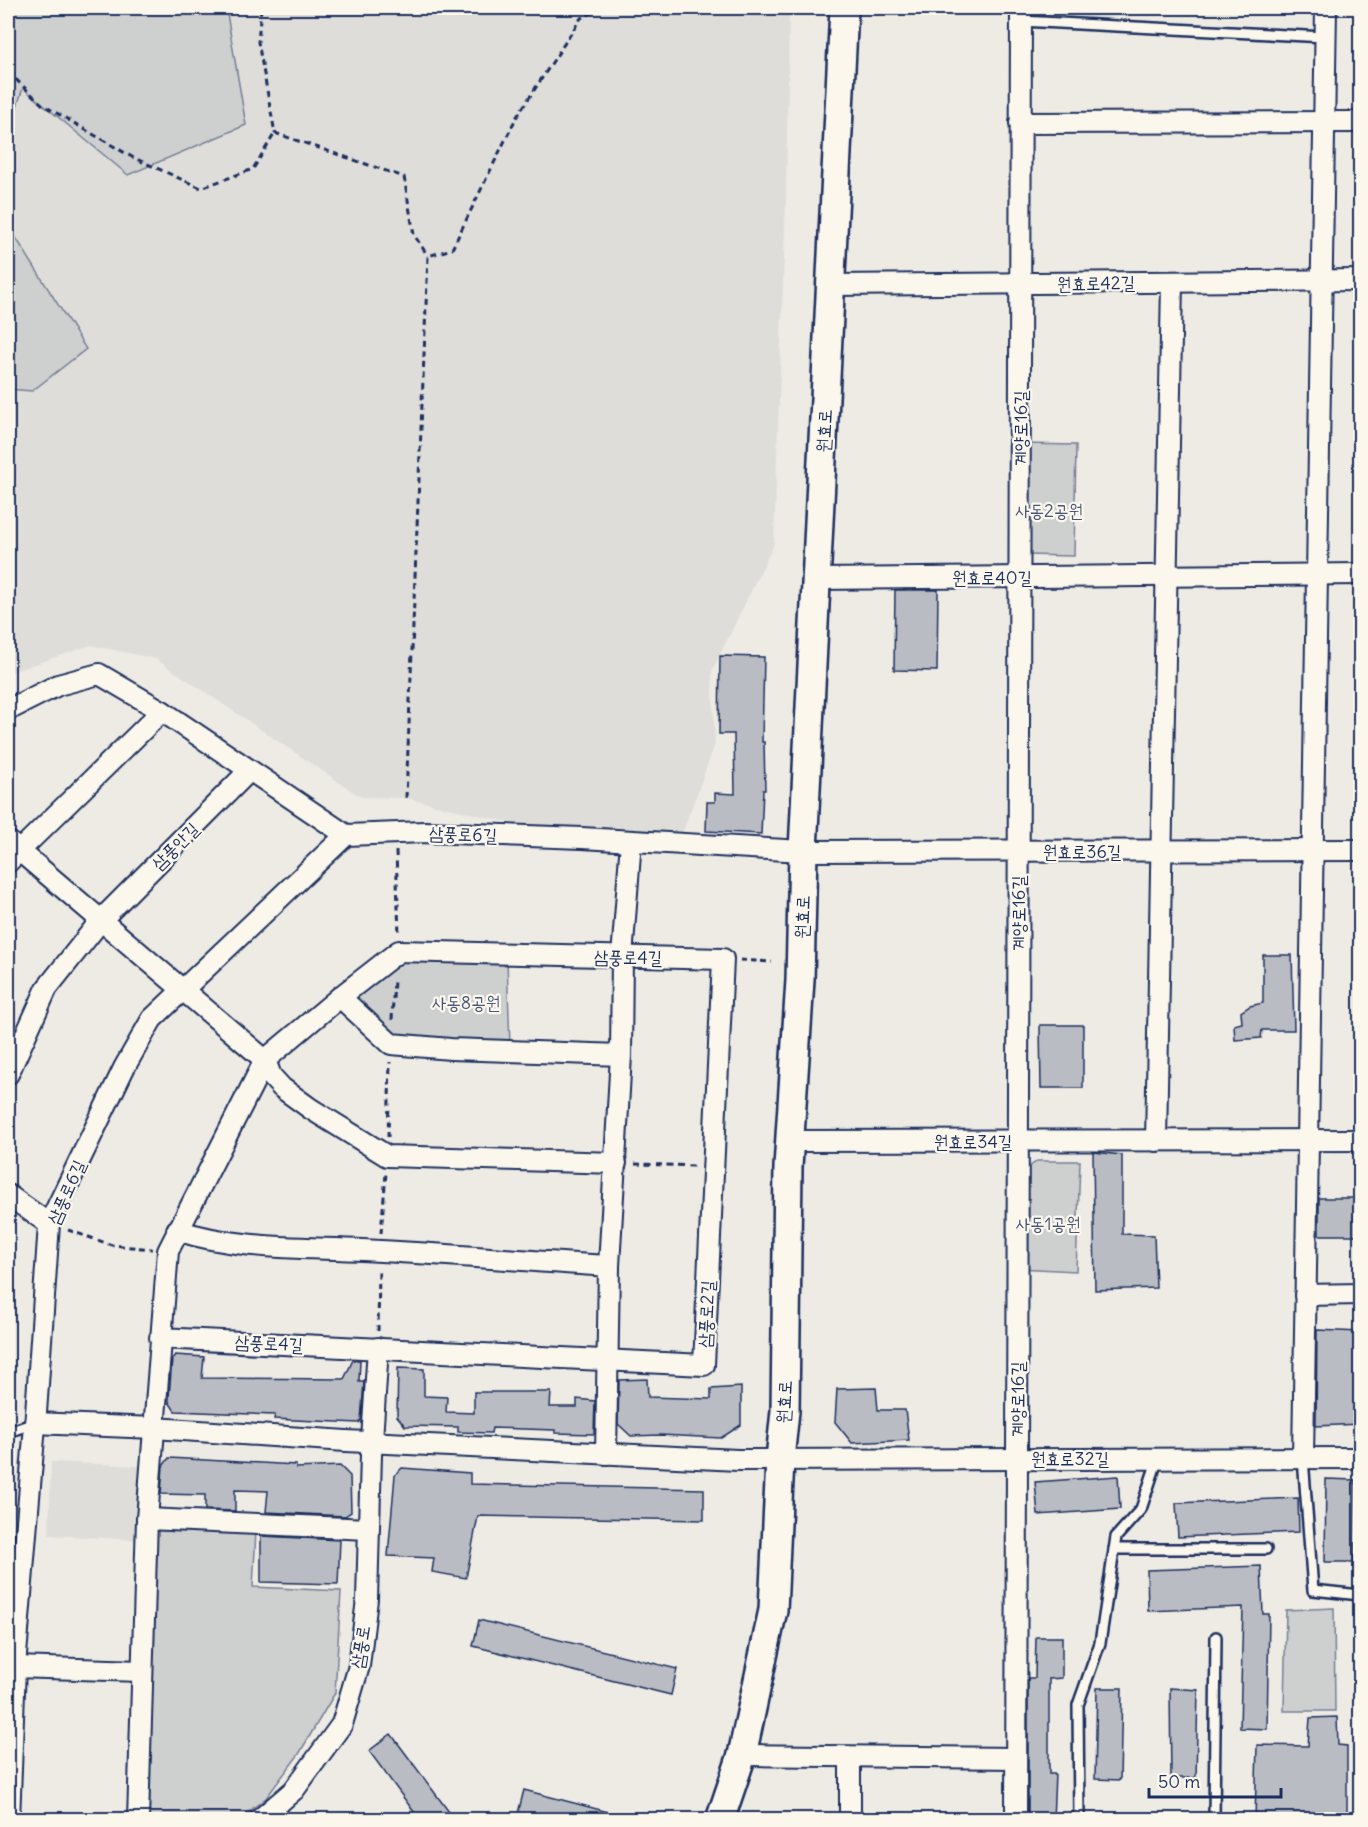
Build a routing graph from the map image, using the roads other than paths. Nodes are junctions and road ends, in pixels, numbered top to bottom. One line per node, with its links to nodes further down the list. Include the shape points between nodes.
1 (844, 8): 12 (main road, 원효로)
2 (1326, 8): 4 (street)
3 (1021, 14): 4 (lane); 7 (street, 계양로16길)
4 (1325, 37): 5 (street)
5 (1324, 122): 6 (street); 7 (street); 9 (street)
6 (1360, 122)
7 (1020, 123): 11 (street, 계양로16길)
8 (1360, 280): 9 (street, 원효로42길)
9 (1321, 281): 10 (street, 원효로42길); 14 (street)
10 (1172, 282): 11 (street, 원효로42길); 15 (street)
11 (1020, 284): 12 (street, 원효로42길); 16 (street, 계양로16길)
12 (831, 285): 17 (main road, 원효로)
13 (1360, 573): 14 (street, 원효로40길)
14 (1317, 574): 15 (street, 원효로40길); 23 (street)
15 (1166, 575): 16 (street, 원효로40길); 28 (street)
16 (1019, 577): 17 (street, 원효로40길); 27 (street, 계양로16길)
17 (817, 579): 26 (main road, 원효로)
18 (8, 710): 19 (street, via 58,685 99,674)
19 (162, 711): 20 (street); 25 (street)
20 (249, 771): 21 (street); 29 (street, 삼풍안길)
21 (346, 835): 22 (street, 삼풍로6길, via 425,832); 31 (street, 삼풍로6길)
22 (631, 841): 26 (street, 삼풍로6길); 30 (street)
23 (1312, 850): 24 (street, 원효로36길); 28 (street, 원효로36길); 36 (street)
24 (1360, 850)
25 (11, 851): 29 (street)
26 (803, 851): 27 (street, 원효로36길); 38 (main road, 원효로, via 800,980)
27 (1018, 851): 28 (street, 원효로36길); 39 (street, 계양로16길)
28 (1162, 851): 40 (street)
29 (101, 920): 31 (street); 35 (street, 삼풍안길, via 47,988)
30 (622, 957): 32 (street, 삼풍로4길, via 397,953); 33 (street); 42 (street, 삼풍로4길, via 723,959)
31 (183, 990): 34 (street); 44 (street, 삼풍로6길, via 152,1019)
32 (339, 997): 33 (street, via 391,1044); 34 (street)
33 (621, 1055): 41 (street)
34 (265, 1060): 41 (street, via 271,1076 282,1088 383,1154); 45 (street)
35 (8, 1074)
36 (1308, 1140): 37 (street, 원효로34길); 40 (street, 원효로34길); 48 (street)
37 (1360, 1140)
38 (789, 1141): 39 (street, 원효로34길); 60 (main road, 원효로, via 785,1411)
39 (1017, 1141): 40 (street, 원효로34길); 61 (street, 계양로16길)
40 (1156, 1141)
41 (616, 1163): 46 (street)
42 (714, 1167): 51 (street, 삼풍로2길, via 704,1365)
43 (8, 1196): 44 (street)
44 (49, 1224): 52 (street, 삼풍로6길)
45 (177, 1230): 46 (street, via 219,1241 275,1248); 49 (street, via 168,1251)
46 (609, 1266): 51 (street)
47 (1360, 1294): 48 (street)
48 (1305, 1295): 58 (street)
49 (160, 1338): 50 (street, 삼풍로4길); 53 (street)
50 (378, 1348): 51 (street, 삼풍로2길); 55 (street, 삼풍로)
51 (608, 1361): 56 (street)
52 (35, 1424): 53 (street); 54 (lane); 68 (street, 삼풍로6길)
53 (154, 1428): 55 (street); 62 (street)
54 (8, 1432)
55 (372, 1442): 56 (street); 63 (street, 삼풍로)
56 (606, 1454): 60 (street)
57 (1158, 1458): 58 (street, 원효로32길); 61 (street, 원효로32길); 64 (lane, via 1141,1509 1116,1537)
58 (1303, 1458): 59 (street, 원효로32길); 66 (lane, via 1313,1590)
59 (1360, 1458)
60 (780, 1459): 61 (street, 원효로32길); 70 (main road, 원효로, via 773,1610)
61 (1017, 1459): 72 (street, 계양로16길)
62 (147, 1519): 63 (street); 69 (street)
63 (368, 1529): 75 (street, 삼풍로, via 367,1599 359,1666 342,1724 294,1790)
64 (1114, 1549): 65 (lane); 79 (lane, via 1100,1643 1078,1705)
65 (1266, 1549)
66 (1360, 1595)
67 (1216, 1637): 80 (lane)
68 (15, 1667): 69 (street); 73 (street, 삼풍로6길)
69 (141, 1671): 74 (street)
70 (742, 1755): 71 (street); 76 (main road, 원효로)
71 (850, 1757): 72 (street); 77 (street)
72 (1016, 1758): 78 (street, 계양로16길)
73 (9, 1820)
74 (138, 1820)
75 (259, 1820)
76 (720, 1820)
77 (850, 1820)
78 (1016, 1820)
79 (1079, 1820)
80 (1214, 1820)

